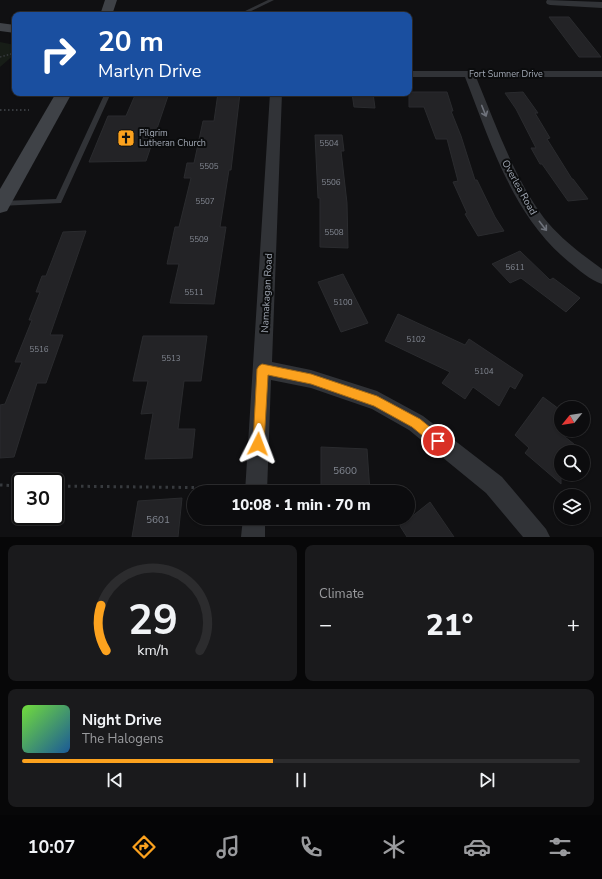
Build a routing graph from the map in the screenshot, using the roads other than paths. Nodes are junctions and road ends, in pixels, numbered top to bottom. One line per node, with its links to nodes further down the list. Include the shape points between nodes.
1 (112, 0): 5 (main road)
2 (272, 0): 6 (lane)
3 (550, 2): 4 (street)
4 (602, 5)
5 (107, 12)
6 (246, 12)
7 (0, 28): 8 (main road)
8 (12, 29)
9 (412, 74): 10 (street, Fort Sumner Drive)
10 (469, 74): 11 (street, Fort Sumner Drive); 16 (street, Overlea Road, one-way to 16, via 510,174 533,212 553,239 584,266)
11 (602, 74)
12 (62, 96): 15 (main road)
13 (107, 96): 15 (lane, via 58,201)
14 (276, 96): 17 (street, Namakagan Road)
15 (1, 205)
16 (602, 277)
17 (262, 369): 18 (street, Namakagan Road); 21 (street, via 311,379 377,401 416,423 494,485)
18 (256, 485)
19 (254, 525): 20 (street)
20 (253, 537)
21 (538, 537)

